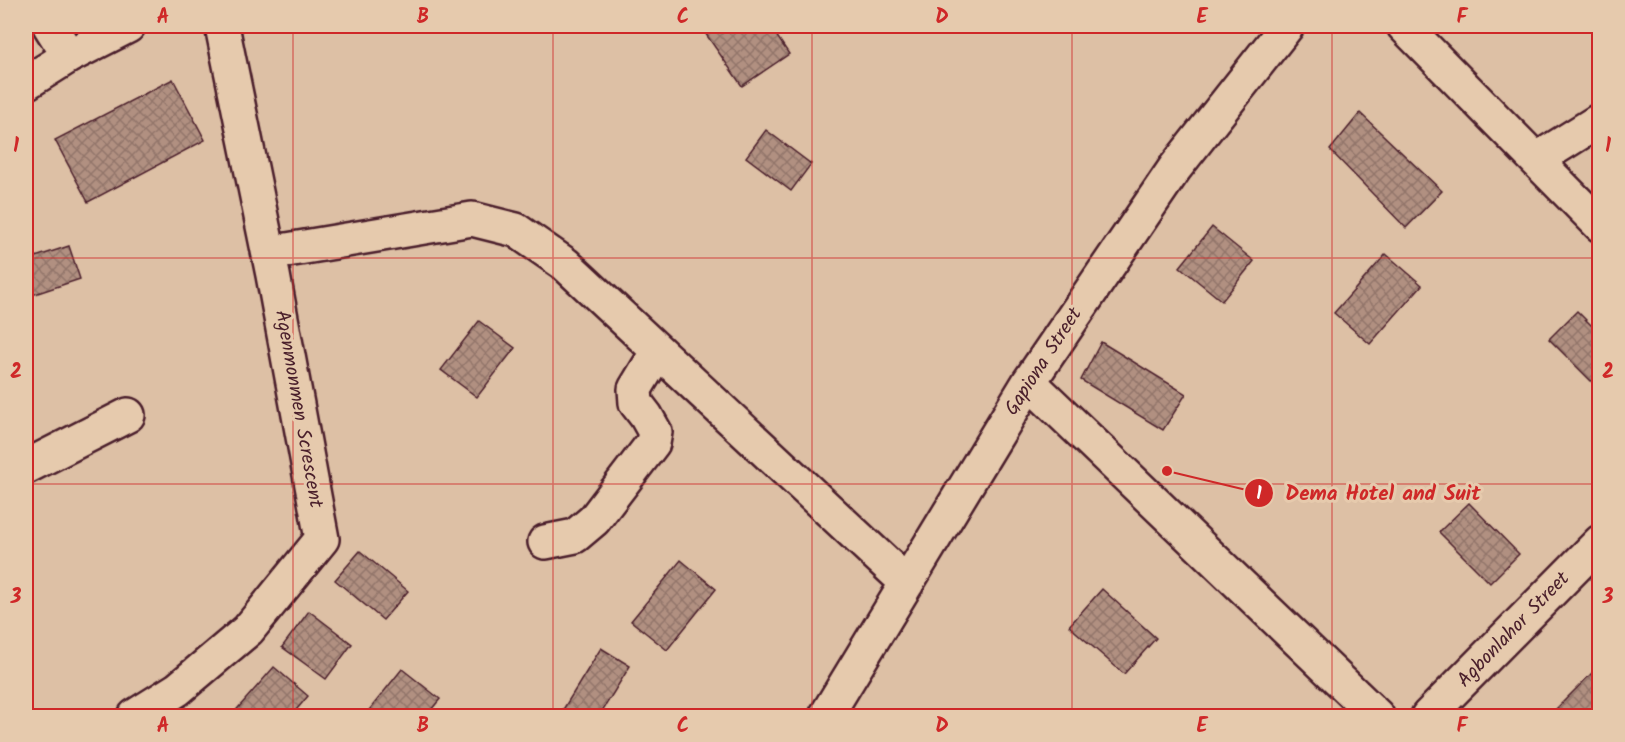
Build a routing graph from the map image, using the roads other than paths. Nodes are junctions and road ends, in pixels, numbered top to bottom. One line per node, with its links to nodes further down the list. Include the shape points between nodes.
1 (50, 26): 6 (street)
2 (128, 26): 6 (street)
3 (222, 26): 11 (street, Agenmonmen Screscent)
4 (1287, 26): 13 (street, Gapiona Street, via 1175,168)
5 (1404, 26): 9 (street)
6 (69, 56): 7 (street)
7 (26, 83)
8 (1599, 120): 9 (street)
9 (1536, 160): 10 (street)
10 (1599, 225)
11 (269, 253): 12 (street, via 472,219 516,230 565,264); 19 (street, Agenmonmen Screscent, via 322,539 248,630 178,689)
12 (658, 351): 16 (street, via 635,389 636,403 655,432 653,443 594,520 575,536); 18 (street)
13 (1029, 381): 18 (street, Gapiona Street); 21 (street)
14 (128, 415): 15 (street)
15 (26, 467)
16 (545, 542)
17 (1599, 542): 22 (street, Agbonlahor Street)
18 (908, 583): 20 (street, Gapiona Street)
19 (135, 717)
20 (826, 717)
21 (1377, 717)
22 (1428, 717)

